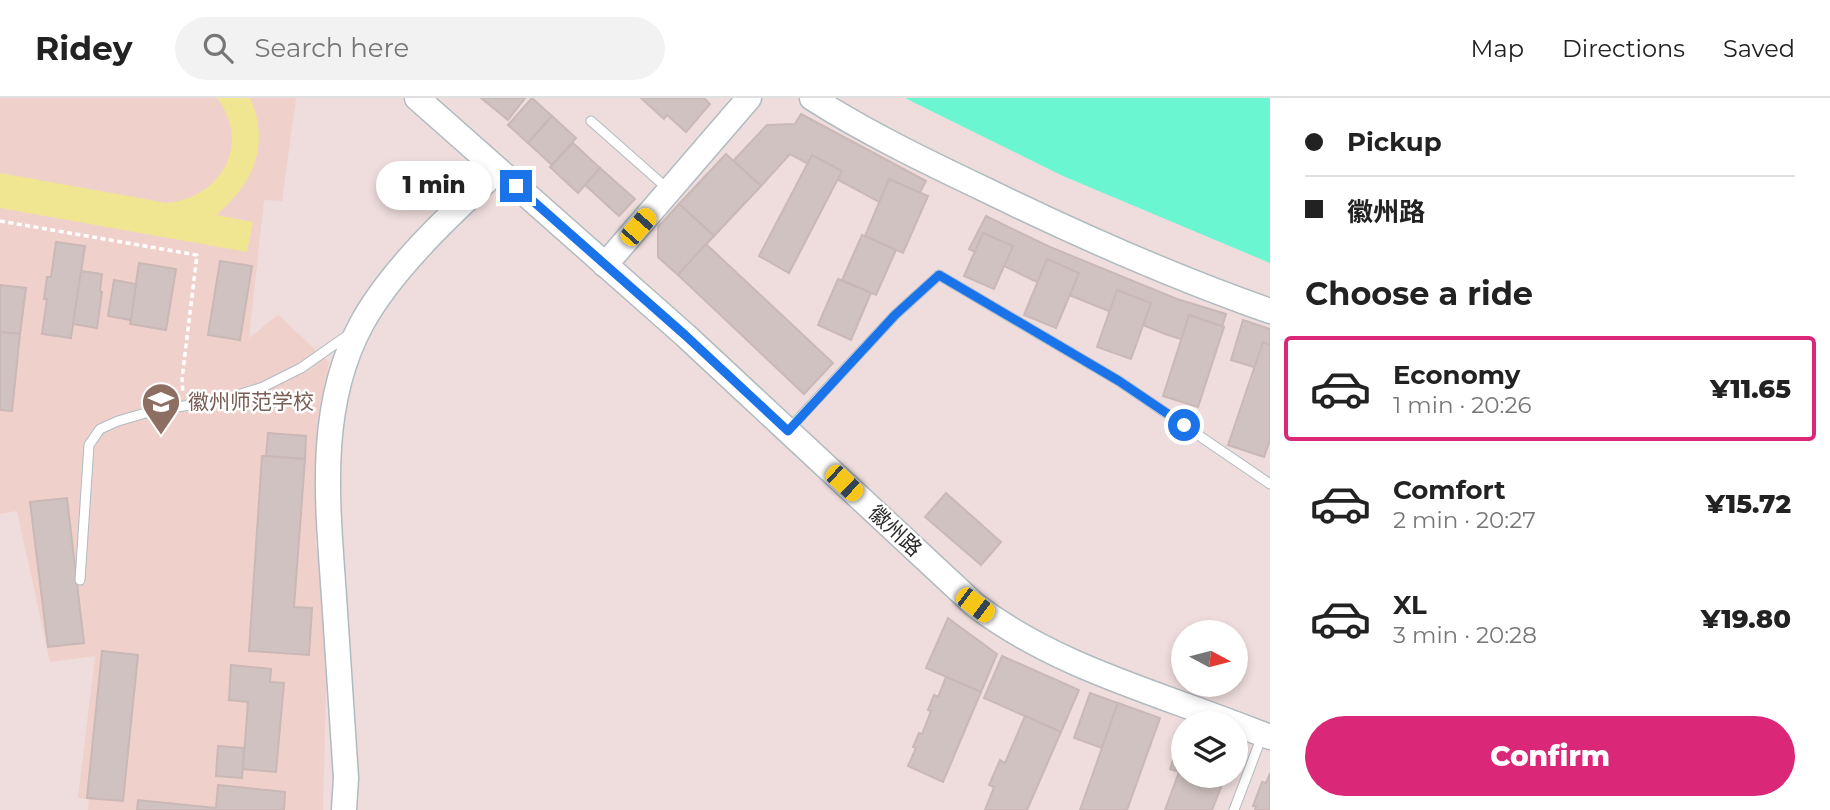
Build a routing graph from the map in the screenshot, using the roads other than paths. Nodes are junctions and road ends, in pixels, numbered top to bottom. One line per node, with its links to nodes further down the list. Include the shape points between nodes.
1 (417, 98): 5 (street, 徽州路)
2 (749, 98): 6 (street)
3 (812, 98): 8 (street, via 1047,220)
4 (591, 121): 6 (lane)
5 (498, 170): 7 (street, 徽州路); 9 (street, via 435,231 386,287)
6 (670, 190): 7 (street)
7 (606, 265): 10 (street, 徽州路)
8 (1270, 310)
9 (361, 326): 12 (lane, via 283,379 241,395 156,410 100,429 89,445); 16 (street, via 343,365 328,469)
10 (788, 431): 11 (lane, via 895,315 939,275 1119,381); 13 (street, 徽州路, via 1002,625 1063,658)
11 (1270, 484)
12 (80, 580)
13 (1202, 711)
14 (1248, 728): 15 (street, 徽州路)
15 (1266, 735): 17 (lane)
16 (344, 810)
17 (1234, 810)

